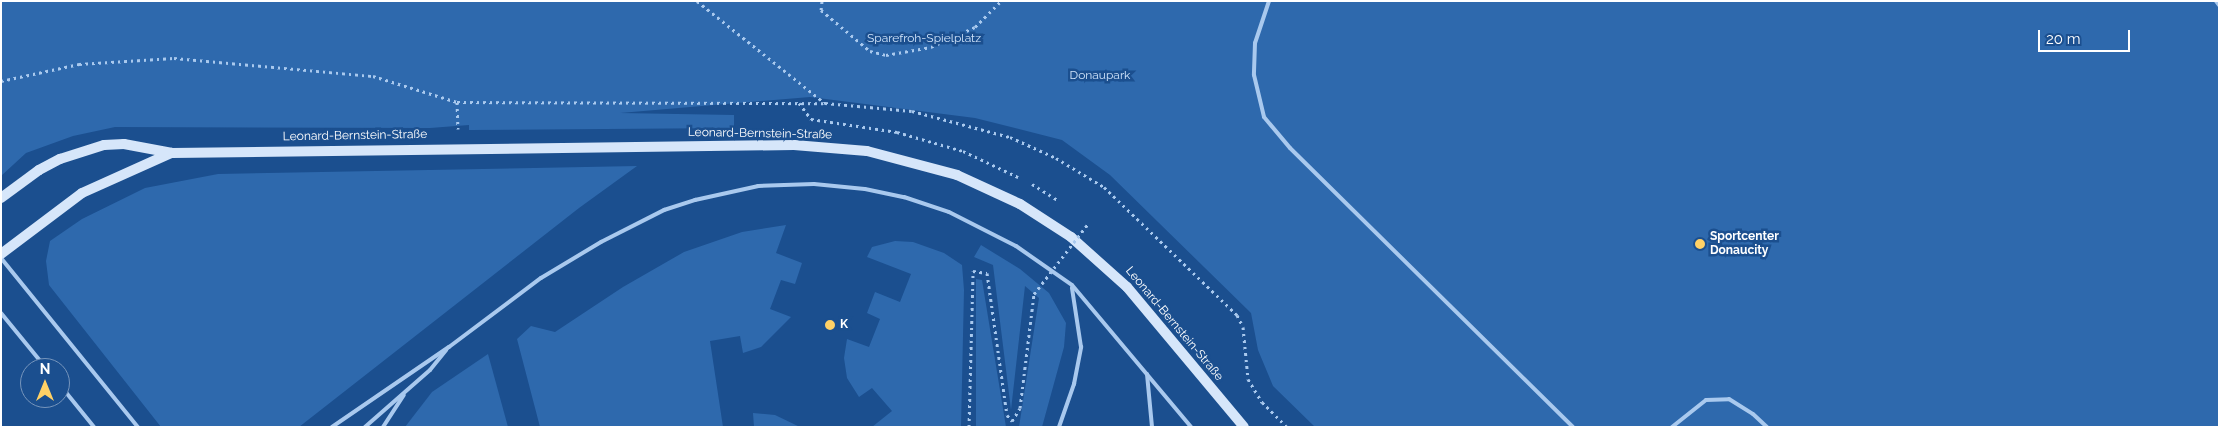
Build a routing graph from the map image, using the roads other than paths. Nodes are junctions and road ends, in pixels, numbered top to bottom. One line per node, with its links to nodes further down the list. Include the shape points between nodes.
1 (1269, 1): 23 (lane, via 1255,43 1254,75 1264,117 1290,148)
2 (2216, 1): 3 (lane)
3 (2219, 5)
4 (172, 153): 5 (main road, Leonard-Bernstein-Straße, via 124,144 82,151 39,170); 6 (main road, Leonard-Bernstein-Straße, via 82,193); 22 (main road, Leonard-Bernstein-Straße, via 813,146 891,156 957,175 1020,204 1063,231 1100,261 1137,298)
5 (1, 198)
6 (1, 256): 15 (lane)
7 (1072, 286): 9 (lane, via 1016,246 974,224 904,197 865,188 814,184 758,186 719,193 664,210 601,242 541,278); 11 (lane); 19 (lane, via 1081,346 1074,384)
8 (1, 313): 10 (lane)
9 (450, 346): 12 (lane); 16 (lane)
10 (38, 358)
11 (1147, 374): 20 (lane); 21 (lane)
12 (408, 389): 17 (lane); 18 (lane)
13 (70, 397): 14 (lane)
14 (94, 427)
15 (138, 427)
16 (332, 427)
17 (365, 427)
18 (383, 427)
19 (1059, 427)
20 (1152, 427)
21 (1191, 427)
22 (1244, 427)
23 (1573, 427)
24 (1672, 427): 25 (lane, via 1706,400 1729,399 1753,414)
25 (1766, 427)

